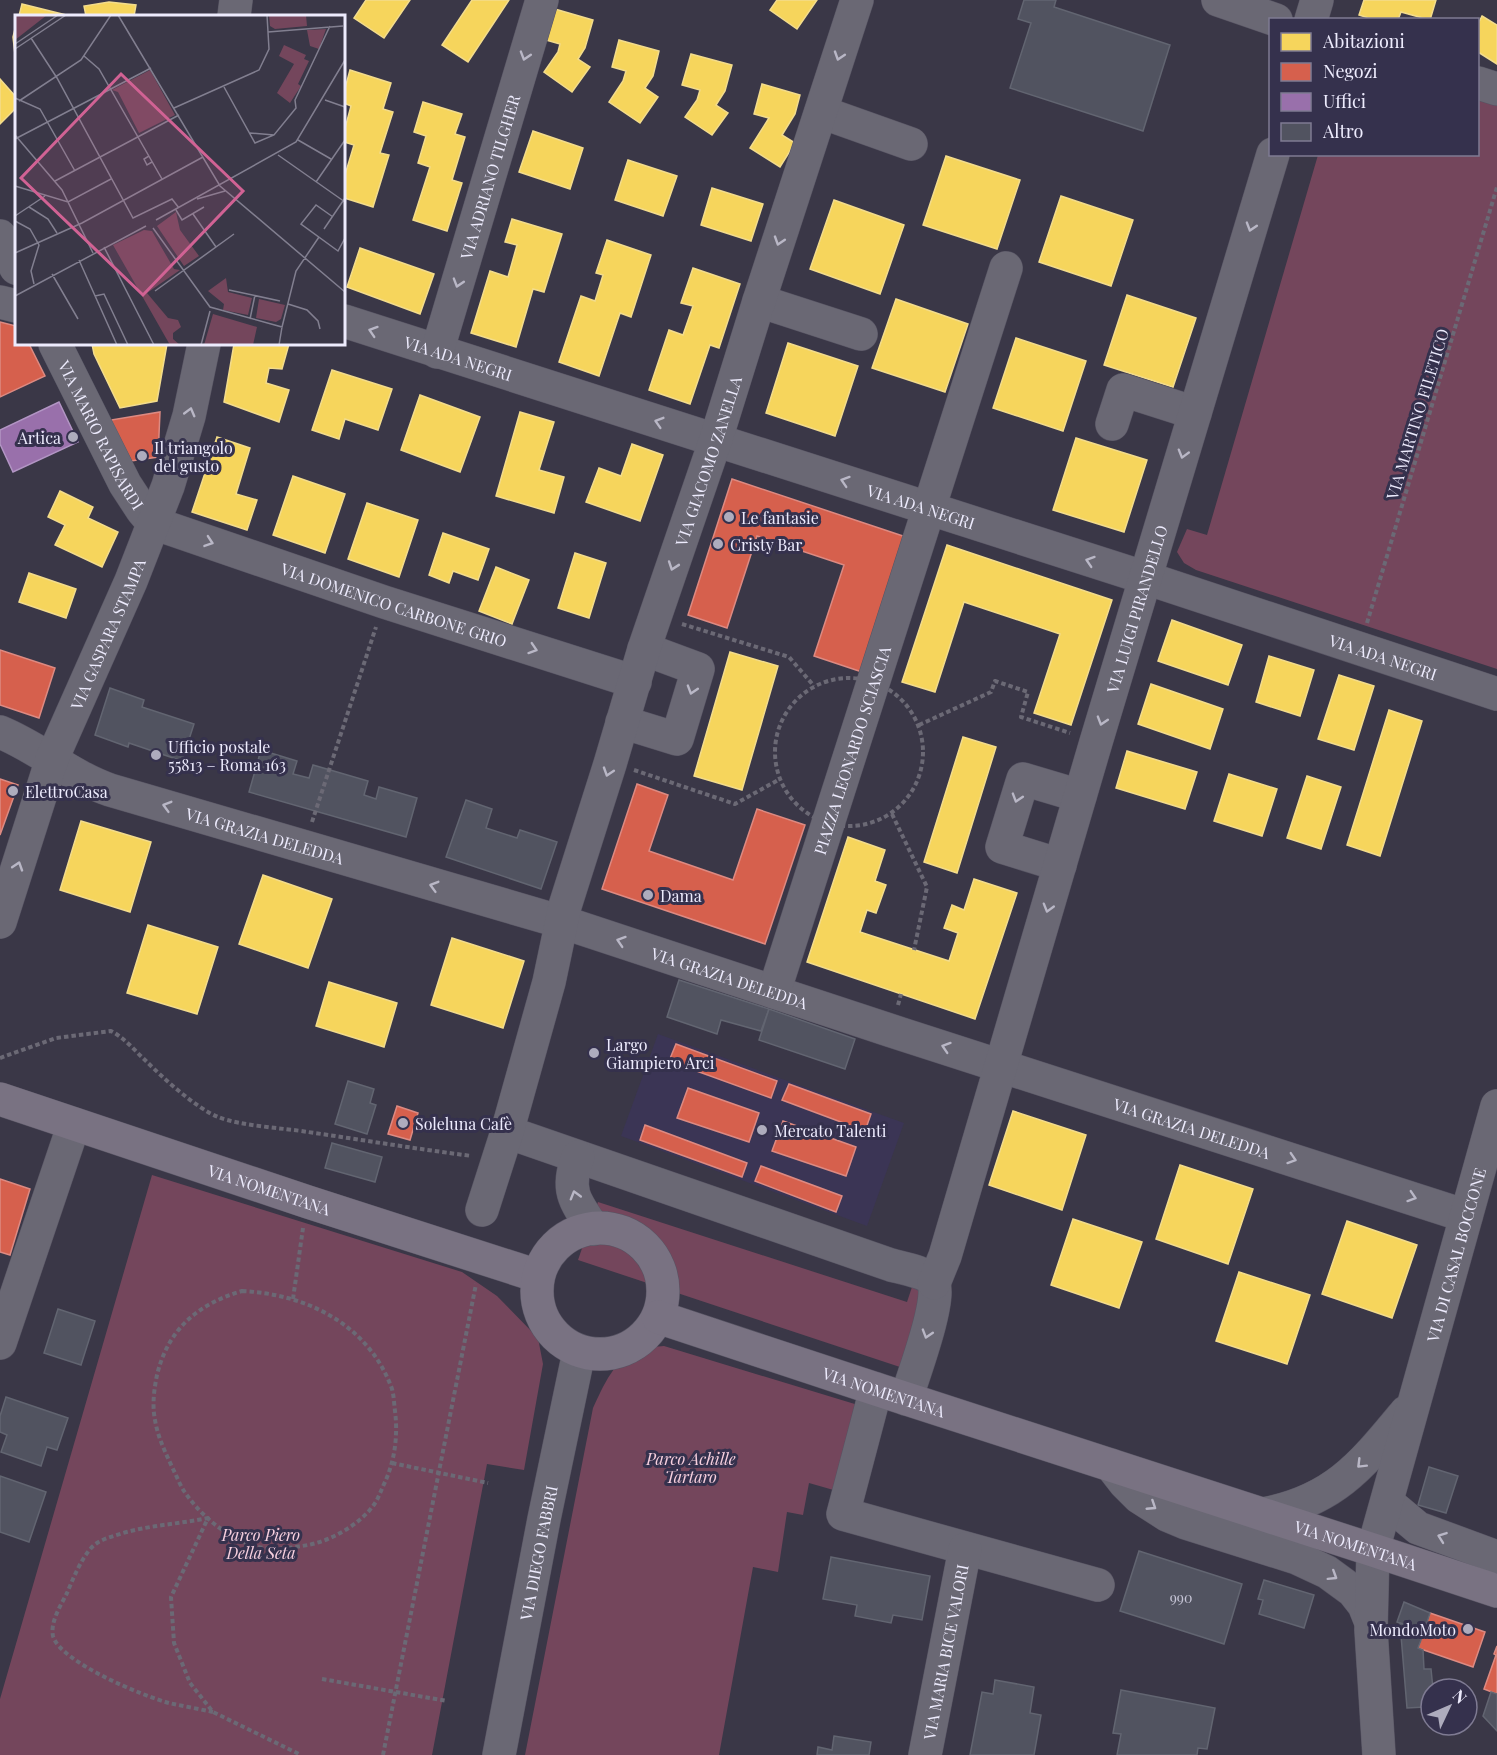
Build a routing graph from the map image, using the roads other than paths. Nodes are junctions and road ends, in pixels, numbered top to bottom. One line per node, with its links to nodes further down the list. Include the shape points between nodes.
1 (236, 0): 6 (street)
2 (542, 0): 24 (street, VIA ADRIANO TILGHER, one-way to 24)
3 (857, 0): 11 (street, VIA GIACOMO ZANELLA, one-way to 11)
4 (1218, 0): 7 (street)
5 (1317, 0): 8 (street)
6 (234, 15)
7 (1270, 18)
8 (1312, 18)
9 (1479, 83): 10 (street)
10 (1497, 89)
11 (821, 112): 12 (street); 17 (street, VIA GIACOMO ZANELLA, one-way to 17)
12 (911, 144)
13 (1272, 156): 25 (street, VIA LUIGI PIRANDELLO, one-way to 25)
14 (0, 236): 15 (street)
15 (15, 266)
16 (1006, 268): 28 (street, PIAZZA LEONARDO SCIASCIA)
17 (759, 301): 21 (street); 27 (street, VIA GIACOMO ZANELLA)
18 (0, 302): 19 (street)
19 (15, 306)
20 (345, 321): 24 (street, VIA ADA NEGRI, one-way to 20)
21 (861, 334)
22 (56, 345): 29 (street, VIA MARIO RAPISARDI, via 125,484)
23 (204, 345): 29 (street, VIA GASPARA STAMPA, one-way to 23, via 189,416)
24 (437, 352): 27 (street, VIA ADA NEGRI, one-way to 24)
25 (1195, 413): 26 (street, via 1123,390); 30 (street, VIA LUIGI PIRANDELLO, one-way to 30)
26 (1112, 424)
27 (716, 440): 28 (street, VIA ADA NEGRI, one-way to 27); 31 (street, VIA GIACOMO ZANELLA, one-way to 31)
28 (928, 508): 30 (street, VIA ADA NEGRI, one-way to 28); 41 (street, PIAZZA LEONARDO SCIASCIA)
29 (153, 523): 32 (street, VIA DOMENICO CARBONE GRIO, one-way to 32); 36 (street, VIA GASPARA STAMPA)
30 (1146, 578): 33 (street, VIA ADA NEGRI); 37 (street, VIA LUIGI PIRANDELLO, one-way to 37)
31 (644, 649): 32 (street, VIA GIACOMO ZANELLA); 34 (street, one-way to 34, via 698,669 677,739)
32 (635, 682): 34 (street, VIA GIACOMO ZANELLA)
33 (1496, 694)
34 (622, 722): 40 (street, VIA GIACOMO ZANELLA, one-way to 40)
35 (0, 732): 36 (street, VIA GRAZIA DELEDDA)
36 (52, 759): 39 (street, VIA GASPARA STAMPA, one-way to 36); 40 (street, VIA GRAZIA DELEDDA, one-way to 36, via 104,788)
37 (1080, 796): 38 (street, VIA LUIGI PIRANDELLO); 38 (street, one-way to 38, via 1023,778 1002,847)
38 (1060, 865): 42 (street, VIA LUIGI PIRANDELLO, one-way to 42)
39 (0, 922)
40 (562, 922): 41 (street, VIA GRAZIA DELEDDA, one-way to 40); 46 (street)
41 (774, 992): 42 (street, VIA GRAZIA DELEDDA, one-way to 41)
42 (1002, 1066): 49 (street, VIA GRAZIA DELEDDA, one-way to 49); 52 (street, VIA LUIGI PIRANDELLO)
43 (0, 1099): 45 (main road, VIA NOMENTANA)
44 (1497, 1106): 49 (street, VIA DI CASAL BOCCONE)
45 (74, 1124): 51 (main road, VIA NOMENTANA); 54 (street)
46 (503, 1145): 47 (street); 48 (street)
47 (578, 1157): 50 (street, one-way to 47, via 572,1192 572,1173); 52 (street, via 926,1276)
48 (482, 1210)
49 (1466, 1216): 57 (street, VIA DI CASAL BOCCONE)
50 (594, 1229): 51 (main road, via 579,1232 554,1248); 53 (main road, via 624,1233 648,1251 662,1278)
51 (538, 1276): 55 (main road, via 538,1305 543,1320 563,1343)
52 (934, 1283): 56 (street, VIA LUIGI PIRANDELLO, one-way to 56, via 931,1318)
53 (658, 1317): 55 (main road, via 646,1335 621,1351); 56 (main road, VIA NOMENTANA)
54 (0, 1343)
55 (579, 1352): 67 (street, VIA DIEGO FABBRI)
56 (891, 1394): 58 (main road, VIA NOMENTANA); 61 (street, VIA MARIA BICE VALORI, via 843,1514)
57 (1413, 1404): 59 (street, VIA DI CASAL BOCCONE); 60 (street, VIA DI CASAL BOCCONE, one-way to 60, via 1374,1452 1344,1480 1300,1504)
58 (1111, 1465): 60 (main road, VIA NOMENTANA); 66 (street, VIA NOMENTANA, one-way to 66, via 1139,1497 1167,1515 1297,1558 1327,1572 1353,1591)
59 (1387, 1502): 62 (street, VIA DI CASAL BOCCONE); 63 (street, VIA NOMENTANA, one-way to 59, via 1418,1528)
60 (1263, 1514): 62 (main road, VIA NOMENTANA)
61 (965, 1549): 64 (street, VIA MARIA BICE VALORI); 68 (street, VIA MARIA BICE VALORI)
62 (1373, 1550): 65 (main road, VIA NOMENTANA); 66 (street, VIA DI CASAL BOCCONE)
63 (1497, 1557)
64 (1098, 1585)
65 (1497, 1591)
66 (1370, 1620): 69 (street, VIA DI CASAL BOCCONE)
67 (499, 1755)
68 (925, 1755)
69 (1379, 1755)

